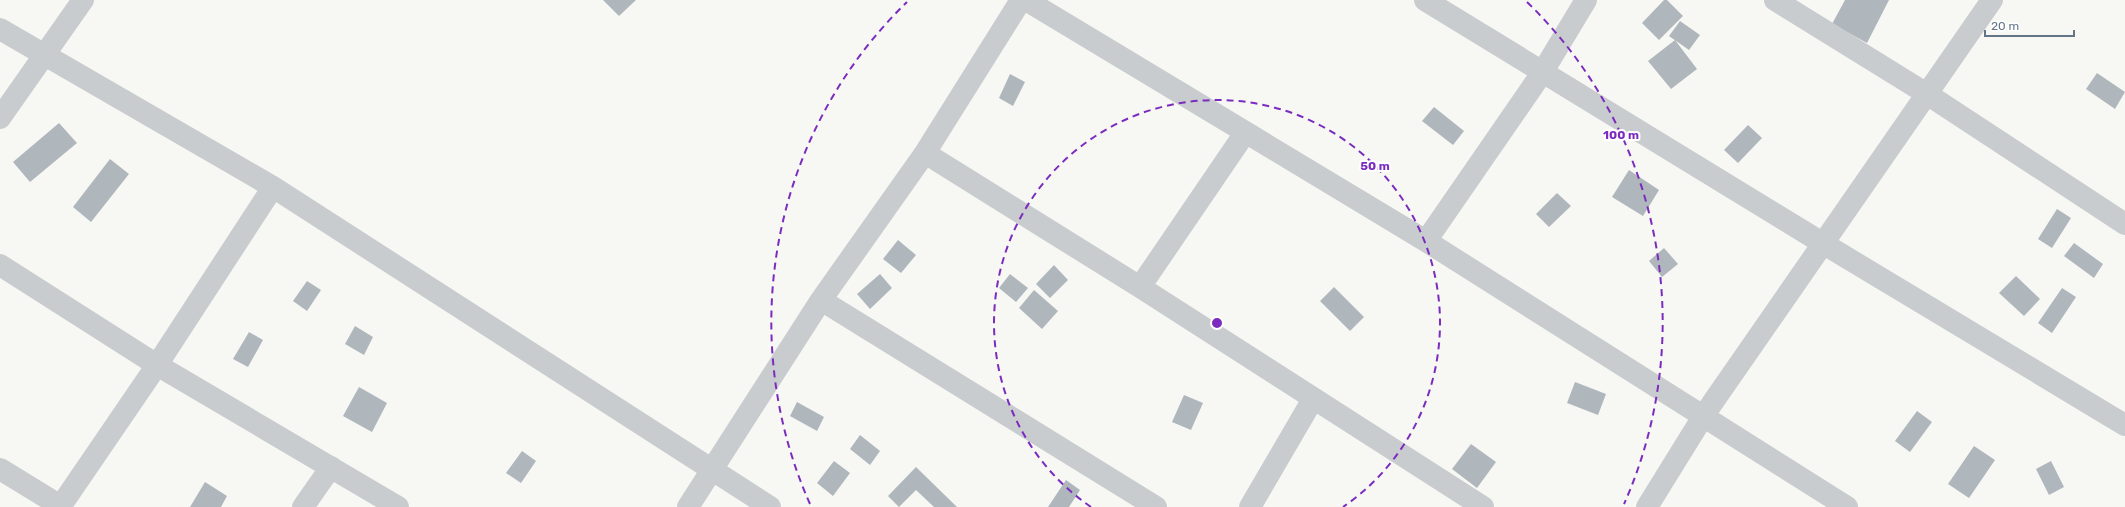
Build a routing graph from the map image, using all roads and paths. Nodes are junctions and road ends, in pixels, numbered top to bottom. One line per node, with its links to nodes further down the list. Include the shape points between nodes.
1 (83, 0): 9 (street)
2 (1021, 0): 14 (street)
3 (1026, 0): 13 (street)
4 (1425, 0): 10 (street)
5 (1586, 0): 10 (street)
6 (1775, 0): 11 (street)
7 (1992, 0): 11 (street)
8 (0, 29): 9 (street)
9 (44, 56): 12 (street); 15 (street)
10 (1542, 73): 17 (street); 18 (street)
11 (1928, 94): 16 (street); 18 (street)
12 (0, 118)
13 (1245, 133): 17 (street); 20 (street)
14 (925, 153): 20 (street); 21 (street)
15 (273, 187): 22 (street); 28 (street)
16 (2125, 224)
17 (1426, 241): 24 (street)
18 (1824, 244): 24 (street); 25 (street)
19 (0, 265): 22 (street)
20 (1140, 287): 23 (street)
21 (821, 300): 28 (street); 34 (street)
22 (157, 365): 26 (street); 29 (street)
23 (1313, 399): 35 (street); 36 (street)
24 (1704, 416): 37 (street); 38 (street)
25 (2125, 425)
26 (331, 467): 30 (street); 31 (street)
27 (0, 469): 29 (street)
28 (712, 471): 32 (street); 33 (street)
29 (61, 507)
30 (303, 507)
31 (398, 507)
32 (688, 507)
33 (770, 507)
34 (1156, 507)
35 (1250, 507)
36 (1483, 507)
37 (1647, 507)
38 (1847, 507)

